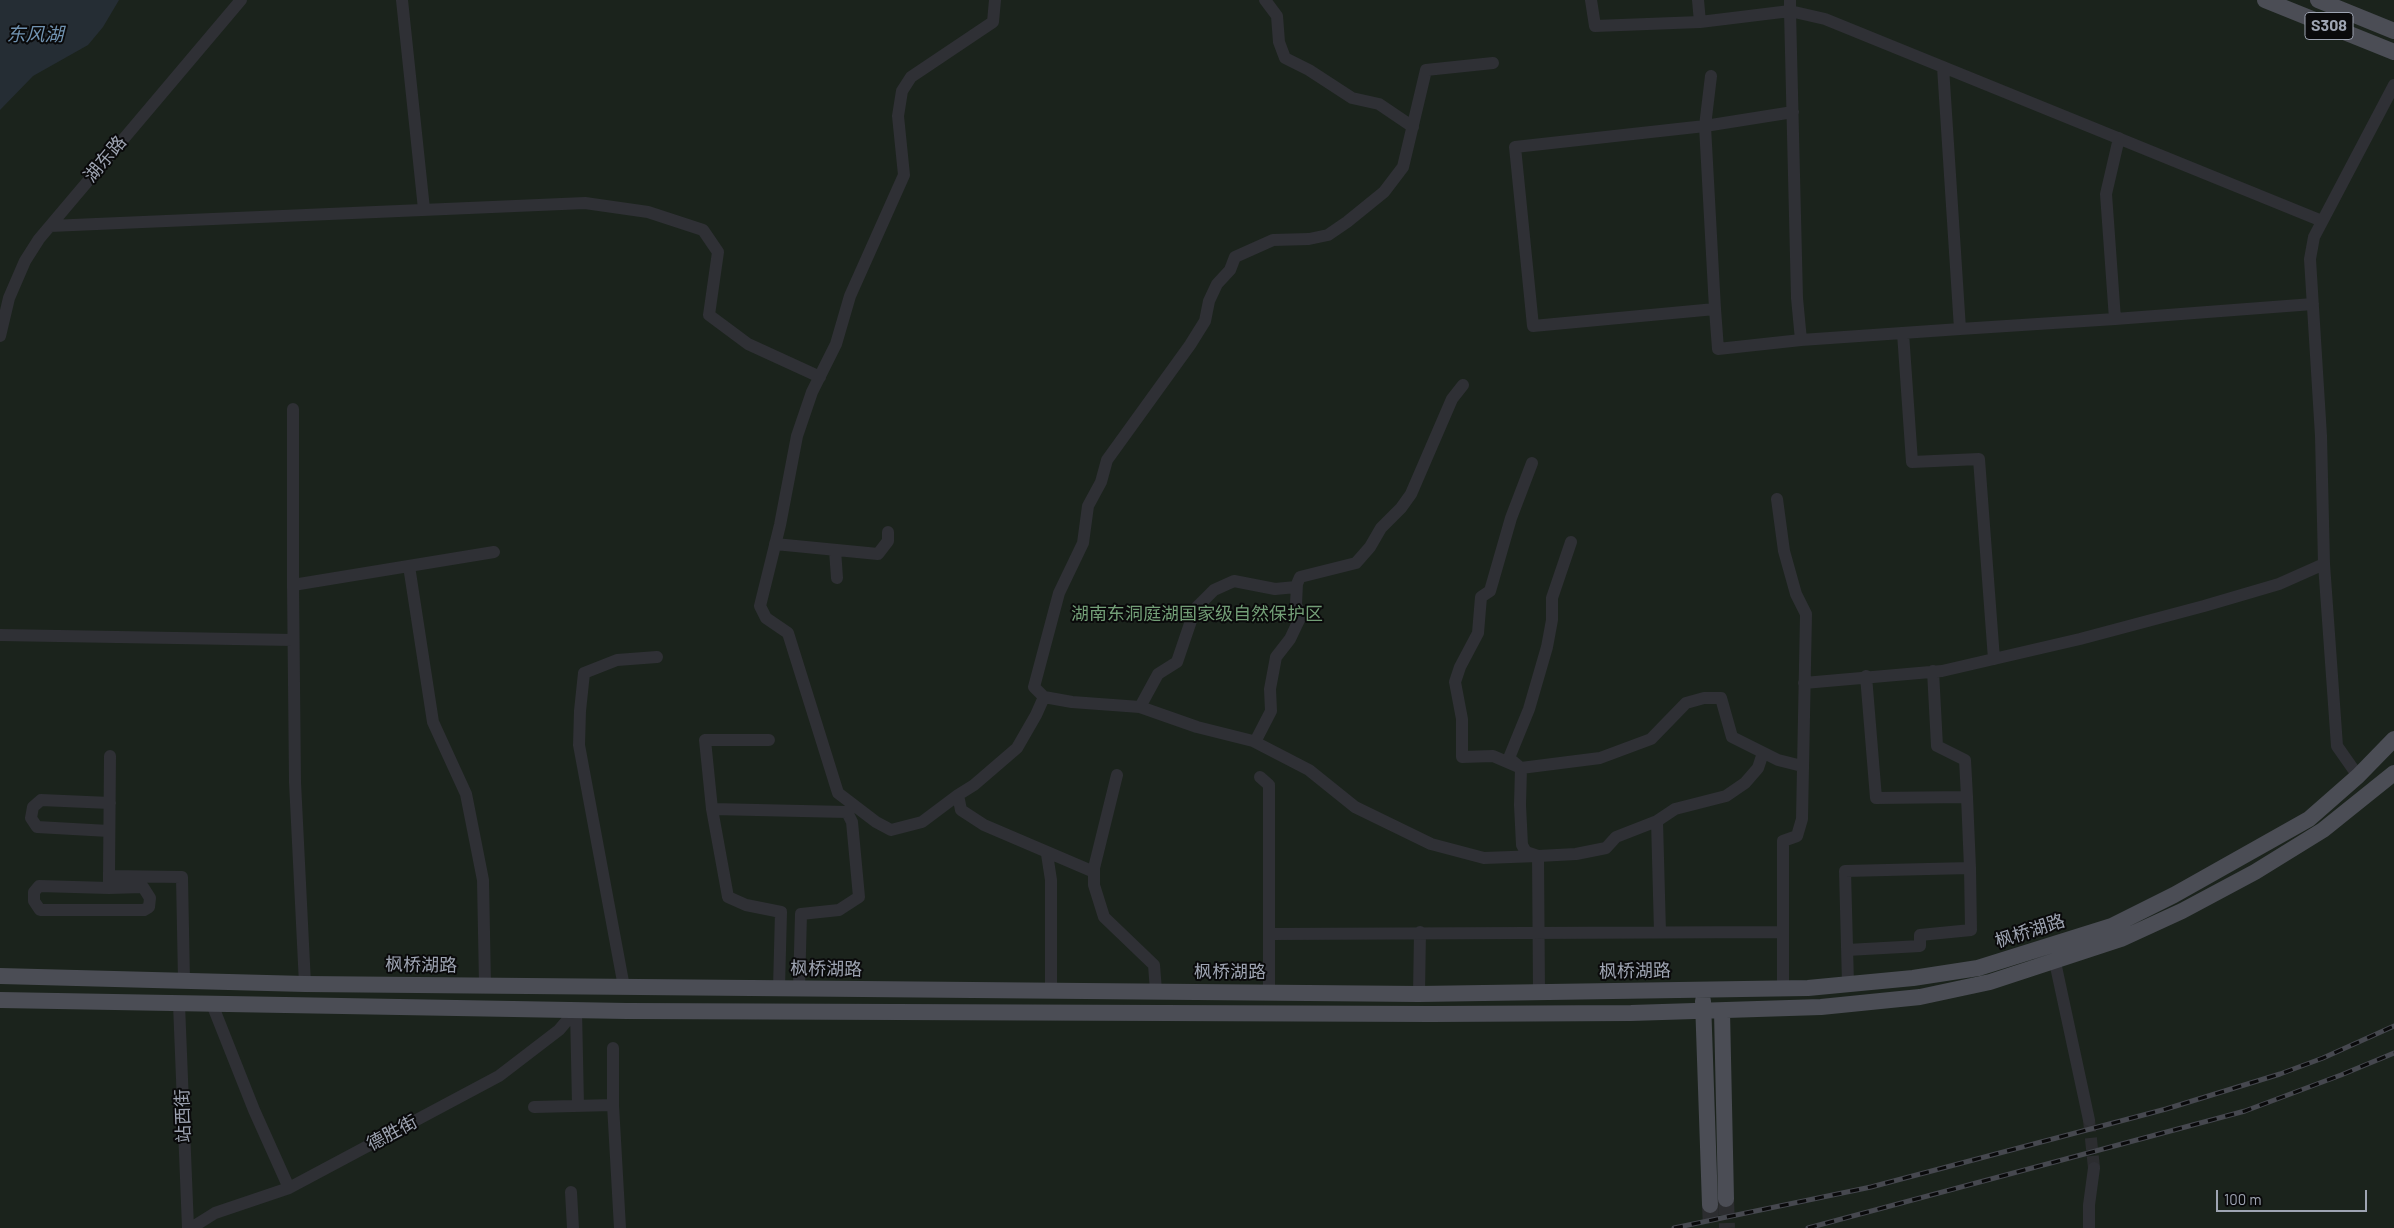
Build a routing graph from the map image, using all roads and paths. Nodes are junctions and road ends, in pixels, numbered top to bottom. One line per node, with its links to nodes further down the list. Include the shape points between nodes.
1 (242, 0): 23 (street, 湖东路)
2 (402, 0): 21 (street)
3 (994, 0): 31 (street, via 993,22 911,77 902,91 898,116 904,175 850,296 836,344)
4 (1266, 0): 19 (street, via 1277,16 1279,42 1285,58 1352,98 1379,104)
5 (1591, 0): 10 (street, via 1595,26)
6 (1698, 0): 10 (street)
7 (2264, 0): 12 (main road, S308)
8 (2318, 0): 11 (main road, S308)
9 (1790, 6): 10 (street); 14 (street); 17 (street)
10 (1700, 22)
11 (2394, 31)
12 (2394, 52)
13 (1493, 64): 19 (street, via 1426,70)
14 (1943, 67): 20 (street); 27 (street)
15 (1711, 76): 18 (street)
16 (2394, 85): 22 (street)
17 (1793, 112): 18 (street); 30 (street, via 1797,298)
18 (1705, 126): 25 (street); 25 (street, via 1515,147 1533,326)
19 (1413, 127): 53 (street, via 1403,168 1384,192 1347,222 1328,235 1273,240 1249,249 1235,257 1230,270 1217,284 1205,321 1190,345 1107,460 1101,482 1088,506 1083,542 1059,593 1034,687)
20 (2119, 138): 22 (street); 26 (street, via 2106,194)
21 (424, 209): 23 (street); 31 (street, via 585,203 648,212 703,230 718,252 709,315 748,344)
22 (2322, 220): 24 (street, via 2314,237 2310,259)
23 (50, 226): 29 (street, 湖东路, via 25,261 9,298)
24 (2313, 304): 26 (street); 41 (street)
25 (1715, 310): 30 (street, via 1718,349)
26 (2115, 319): 27 (street)
27 (1960, 329): 28 (street)
28 (1903, 333): 30 (street); 49 (street, via 1912,462 1979,459)
29 (0, 336)
30 (1801, 340)
31 (820, 377): 38 (street, via 797,436)
32 (1463, 384): 45 (street, via 1445,416 1411,494 1402,508 1381,528 1370,547 1356,562 1300,577)
33 (293, 409): 44 (street)
34 (1532, 463): 61 (street, via 1511,518 1490,591 1481,597 1478,633 1455,682 1462,719 1462,757 1493,756)
35 (1777, 499): 52 (street, via 1784,551 1796,594 1806,614)
36 (888, 532): 39 (street, via 888,541 878,554)
37 (1572, 542): 61 (street, via 1552,598 1547,647 1529,709 1510,758)
38 (775, 544): 39 (street); 66 (street, via 760,606 766,618 788,633 838,793 891,830 922,822)
39 (836, 550): 43 (street)
40 (494, 552): 42 (street)
41 (2324, 564): 49 (street, via 2279,584 2204,606); 64 (street, via 2337,746)
42 (409, 566): 44 (street); 90 (street, via 433,722 466,794 483,880)
43 (837, 578)
44 (293, 585): 47 (street)
45 (1296, 587): 54 (street, via 1275,589 1234,580 1214,590 1195,609 1177,662 1158,674); 57 (street, via 1300,618 1276,657 1270,689 1271,711)
46 (0, 635): 47 (street)
47 (293, 640): 88 (street, via 295,782)
48 (657, 657): 91 (street, via 617,660 584,673 580,711 579,745)
49 (1994, 659): 50 (street)
50 (1933, 671): 51 (street); 67 (street, via 1937,746 1965,760)
51 (1866, 676): 52 (street); 67 (street, via 1876,798)
52 (1804, 683): 60 (street)
53 (1044, 697): 54 (street); 66 (street, via 1016,748)
54 (1140, 706): 57 (street)
55 (2394, 739): 64 (main road, 枫桥湖路)
56 (769, 740): 69 (street, via 704,740)
57 (1255, 742): 73 (street, via 1310,770 1355,807 1431,844 1484,858)
58 (1763, 753): 60 (street); 61 (street, via 1732,737 1721,698 1704,698 1686,703 1651,738 1624,750 1600,758); 70 (street, via 1758,768 1745,783 1726,796 1675,809)
59 (110, 756): 68 (street)
60 (1802, 766): 82 (street, via 1802,819 1797,836 1783,841)
61 (1521, 768): 73 (street, via 1522,845 1526,852)
62 (2394, 773): 85 (main road, 枫桥湖路, via 2323,830 2255,872 2121,939)
63 (1117, 775): 75 (street)
64 (2358, 776): 89 (main road, 枫桥湖路, via 2309,819 2112,926 1978,968)
65 (1260, 777): 83 (street, via 1269,785)
66 (958, 795): 72 (street, via 962,810 984,825)
67 (1967, 797): 74 (street)
68 (110, 803): 71 (street); 71 (street, via 41,800 33,806 31,818 37,827)
69 (712, 809): 77 (street, via 728,897 746,906); 78 (street, via 847,812 852,822 859,897 838,910)
70 (1657, 822): 73 (street, via 1616,837 1606,848); 81 (street)
71 (109, 831): 76 (street)
72 (1048, 854): 75 (street); 95 (street)
73 (1538, 856): 80 (street)
74 (1970, 868): 84 (street, via 1971,930 1920,935 1920,946); 84 (street, via 1845,871)
75 (1094, 872): 97 (street, via 1094,885 1104,917 1154,965)
76 (109, 882): 76 (street, via 39,886 34,892 34,901 40,910 144,910 149,907 150,898 143,887); 87 (street, via 182,877)
77 (778, 911): 78 (street); 92 (street, via 782,912)
78 (801, 914): 93 (street)
79 (1420, 932): 80 (street); 83 (street); 100 (street)
80 (1539, 932): 81 (street); 99 (street)
81 (1660, 932): 82 (street)
82 (1783, 932): 94 (street)
83 (1269, 934): 98 (street)
84 (1847, 950): 89 (street)
85 (2055, 962): 106 (main road, 枫桥湖路, via 1990,982 1920,997); 111 (street)
86 (0, 976): 87 (main road, 枫桥湖路)
87 (184, 981): 88 (main road, 枫桥湖路)
88 (305, 984): 90 (main road, 枫桥湖路)
89 (1848, 984): 94 (main road, 枫桥湖路)
90 (486, 986): 91 (main road, 枫桥湖路)
91 (624, 987): 92 (main road, 枫桥湖路)
92 (779, 988): 93 (main road, 枫桥湖路)
93 (799, 989): 95 (main road, 枫桥湖路)
94 (1783, 989): 96 (main road, 枫桥湖路)
95 (1051, 991): 97 (main road, 枫桥湖路)
96 (1703, 991): 99 (main road, 枫桥湖路); 105 (main road)
97 (1156, 992): 98 (main road, 枫桥湖路)
98 (1269, 992): 100 (main road, 枫桥湖路)
99 (1539, 992): 100 (main road, 枫桥湖路)
100 (1419, 994)
101 (0, 1000): 102 (main road, 枫桥湖路)
102 (179, 1004): 103 (main road, 枫桥湖路); 117 (street, 站西街)
103 (212, 1004): 104 (main road, 枫桥湖路); 113 (street)
104 (576, 1010): 105 (main road, 枫桥湖路, via 1421,1014); 108 (street); 113 (street, 德胜街, via 559,1030 499,1076)
105 (1704, 1011): 106 (main road, 枫桥湖路); 116 (main road)
106 (1722, 1011): 115 (main road)
107 (613, 1048): 109 (street)
108 (578, 1105): 109 (street); 110 (street)
109 (613, 1105): 119 (street)
110 (534, 1107)
111 (2089, 1120)
112 (2094, 1168): 120 (street)
113 (289, 1188): 117 (street, 德胜街, via 215,1213)
114 (571, 1192): 118 (street)
115 (1726, 1199)
116 (1710, 1205)
117 (189, 1228)
118 (574, 1228)
119 (620, 1228)
120 (2089, 1228)

